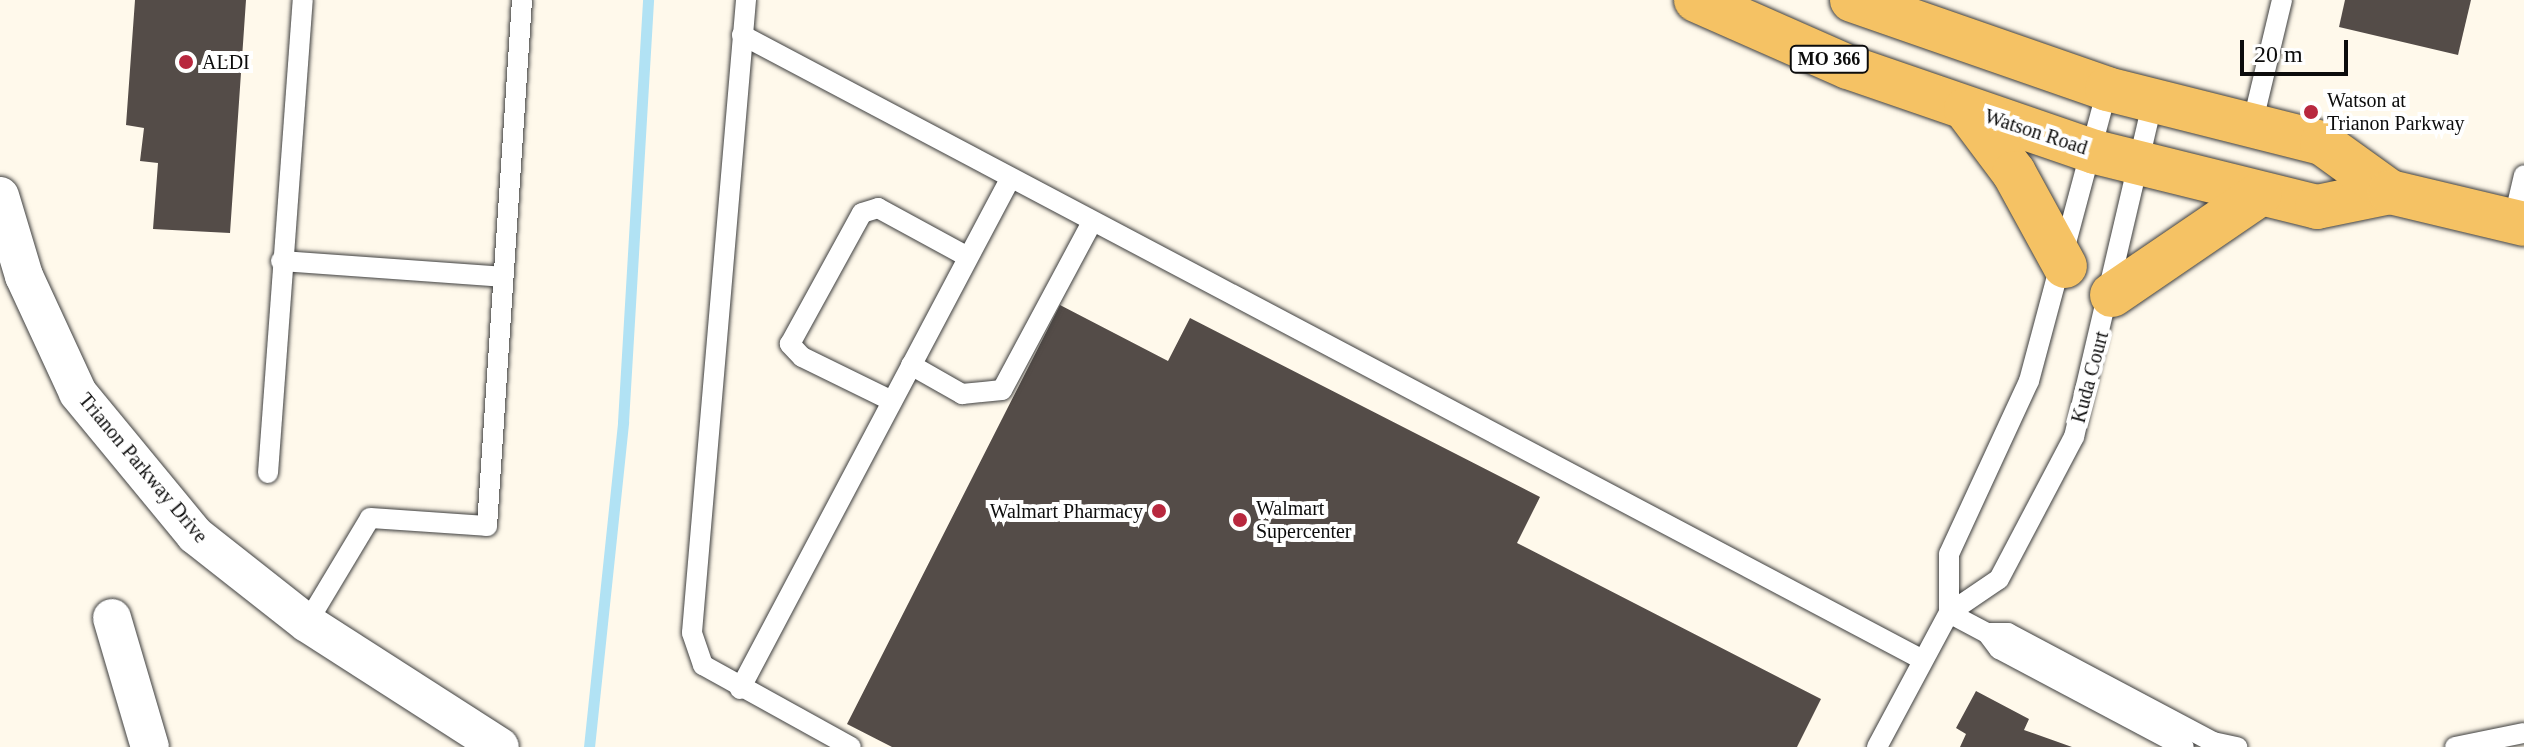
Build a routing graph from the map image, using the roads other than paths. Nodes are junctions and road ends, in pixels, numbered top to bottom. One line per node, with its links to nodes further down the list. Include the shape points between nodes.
1 (303, 0): 22 (lane)
2 (522, 0): 24 (lane)
3 (746, 0): 7 (lane)
4 (1696, 0): 10 (main road, Watson Road / MO 366)
5 (2282, 0): 11 (lane)
6 (1859, 1): 8 (main road, Watson Road / MO 366)
7 (742, 35): 15 (lane); 34 (lane, via 692,633 703,665)
8 (2107, 89): 9 (main road, Watson Road / MO 366); 12 (lane)
9 (2153, 101): 11 (main road, Watson Road / MO 366); 13 (lane, Kuda Court)
10 (1966, 109): 12 (main road, Watson Road / MO 366); 23 (main road, via 2014,173)
11 (2252, 125): 16 (main road, Watson Road / MO 366, via 2322,143)
12 (2095, 152): 13 (main road, Watson Road / MO 366); 23 (lane)
13 (2141, 162): 17 (main road, Watson Road / MO 366); 25 (lane, Kuda Court)
14 (2524, 175): 19 (lane)
15 (1009, 181): 20 (lane); 21 (lane)
16 (2390, 192): 17 (main road, Watson Road / MO 366, via 2317,207); 19 (main road, Watson Road / MO 366)
17 (2260, 194): 25 (main road)
18 (0, 196): 31 (street, Trianon Parkway Drive, via 24,276 78,393 195,535)
19 (2518, 223)
20 (1091, 224): 26 (lane, via 1002,390 962,394); 33 (lane)
21 (968, 257): 26 (lane); 27 (lane, via 878,208 862,213 790,344 802,357)
22 (281, 261): 24 (lane); 28 (lane)
23 (2065, 266): 29 (lane, via 2029,381 1949,554)
24 (502, 277): 31 (lane, via 487,526 370,518)
25 (2112, 295): 29 (lane, Kuda Court, via 2074,437 2047,491 1999,579)
26 (911, 365): 27 (lane)
27 (892, 401): 34 (lane)
28 (268, 473)
29 (1949, 613): 32 (lane); 33 (lane, Kuda Court)
30 (112, 618): 37 (street)
31 (307, 623): 38 (street, Trianon Parkway Drive)
32 (1987, 633): 36 (lane, via 2008,633); 41 (lane, via 1999,649)
33 (1921, 659): 40 (lane, Kuda Court)
34 (740, 689): 39 (lane)
35 (2524, 733): 43 (lane)
36 (2212, 744): 42 (lane)
37 (150, 747)
38 (500, 747)
39 (851, 747)
40 (1877, 747)
41 (2184, 747)
42 (2237, 747)
43 (2455, 747)

